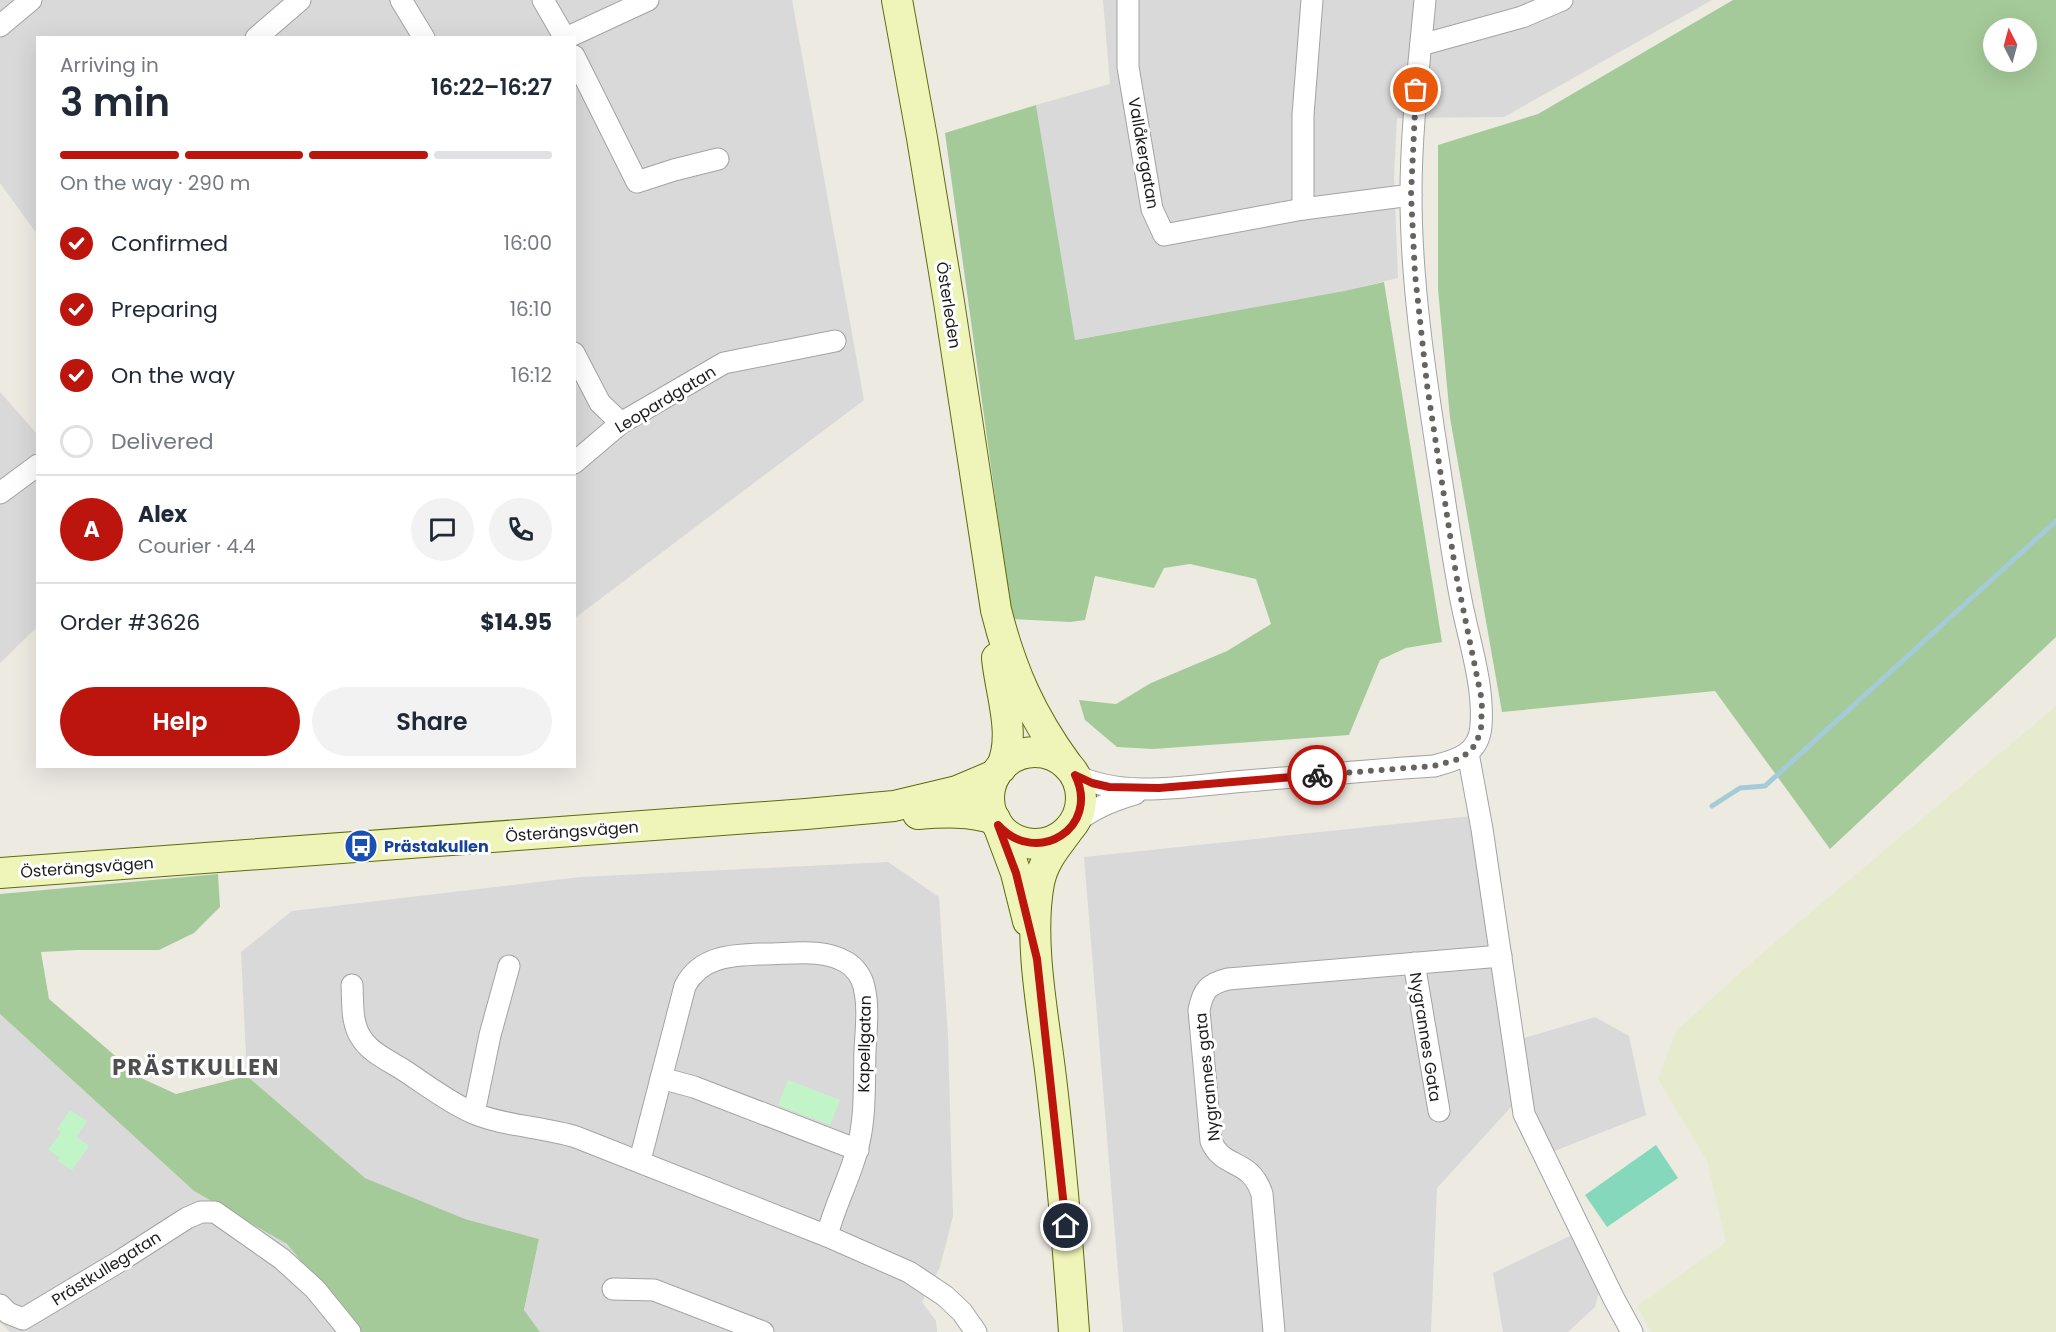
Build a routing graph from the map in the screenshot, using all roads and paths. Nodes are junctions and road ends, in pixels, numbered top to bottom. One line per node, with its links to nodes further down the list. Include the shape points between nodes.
1 (31, 0): 11 (street)
2 (300, 0): 12 (street)
3 (401, 0): 13 (street)
4 (543, 0): 14 (street)
5 (648, 0): 15 (street)
6 (897, 0): 27 (street, Österleden, via 948,290)
7 (1128, 0): 20 (street, Vallåkergatan, via 1128,67 1152,209 1164,235)
8 (1312, 0): 20 (street, via 1303,115)
9 (1425, 0): 16 (street)
10 (1562, 0): 16 (street, via 1522,16)
11 (0, 26)
12 (258, 36)
13 (423, 36)
14 (565, 36)
15 (570, 36)
16 (1421, 45): 19 (street)
17 (576, 60): 18 (street, via 637,182)
18 (718, 159)
19 (1411, 195): 20 (street, Vallåkergatan); 28 (street, via 1427,385 1456,574 1482,701 1481,729)
20 (1303, 209)
21 (836, 341): 23 (street, Leopardgatan, via 724,363)
22 (576, 357): 23 (street, via 600,403)
23 (621, 423): 24 (street, Leopardgatan)
24 (576, 460)
25 (36, 466): 26 (street)
26 (0, 493)
27 (996, 610): 29 (street, Österleden, via 1022,690); 30 (street, Österleden, via 999,672 1008,733 1006,757)
28 (1468, 753): 31 (street, via 1434,766); 36 (street)
29 (1071, 770): 30 (street, via 1054,756 1038,752 1014,757); 31 (street, via 1092,783 1109,787); 33 (street, Österleden, via 1081,796 1079,812)
30 (998, 772): 32 (street, Österleden, via 989,801); 34 (street, Österängsvägen, via 957,791 894,806)
31 (1159, 788): 33 (street, via 1105,803)
32 (996, 822): 33 (street, via 1014,839 1035,844 1052,841); 35 (street, Österängsvägen, via 978,814 959,812 894,815); 37 (street, Österleden, via 1016,873)
33 (1070, 828): 37 (street, Österleden, via 1047,858 1039,880)
34 (0, 873)
35 (0, 885)
36 (1501, 956): 38 (street, Nygrannes gata); 54 (street, via 1524,1114)
37 (1037, 959): 52 (street, Österleden, via 1055,1108)
38 (1414, 963): 42 (street, Nygrannes Gata); 53 (street, Nygrannes gata, via 1228,979 1218,981 1202,995 1199,1010 1211,1141 1221,1156 1255,1177 1262,1194)
39 (509, 966): 43 (street)
40 (352, 985): 43 (street, via 353,1014 362,1039 385,1058)
41 (661, 1078): 44 (street); 44 (street, Kapellgatan, via 686,986 705,964 743,955 802,953 834,957 855,969 865,987 864,1097); 45 (street, Kapellgatan)
42 (1439, 1111)
43 (474, 1113): 45 (street, via 558,1131)
44 (858, 1150): 46 (street, Kapellgatan)
45 (640, 1160): 46 (street)
46 (827, 1236): 51 (street, via 927,1283 962,1312)
47 (614, 1289): 50 (street, via 654,1290)
48 (0, 1305): 49 (street, Prästkullegatan, via 23,1319 187,1218 215,1212 282,1259 315,1289)
49 (350, 1332)
50 (763, 1332)
51 (976, 1332)
52 (1074, 1332)
53 (1274, 1332)
54 (1632, 1332)

